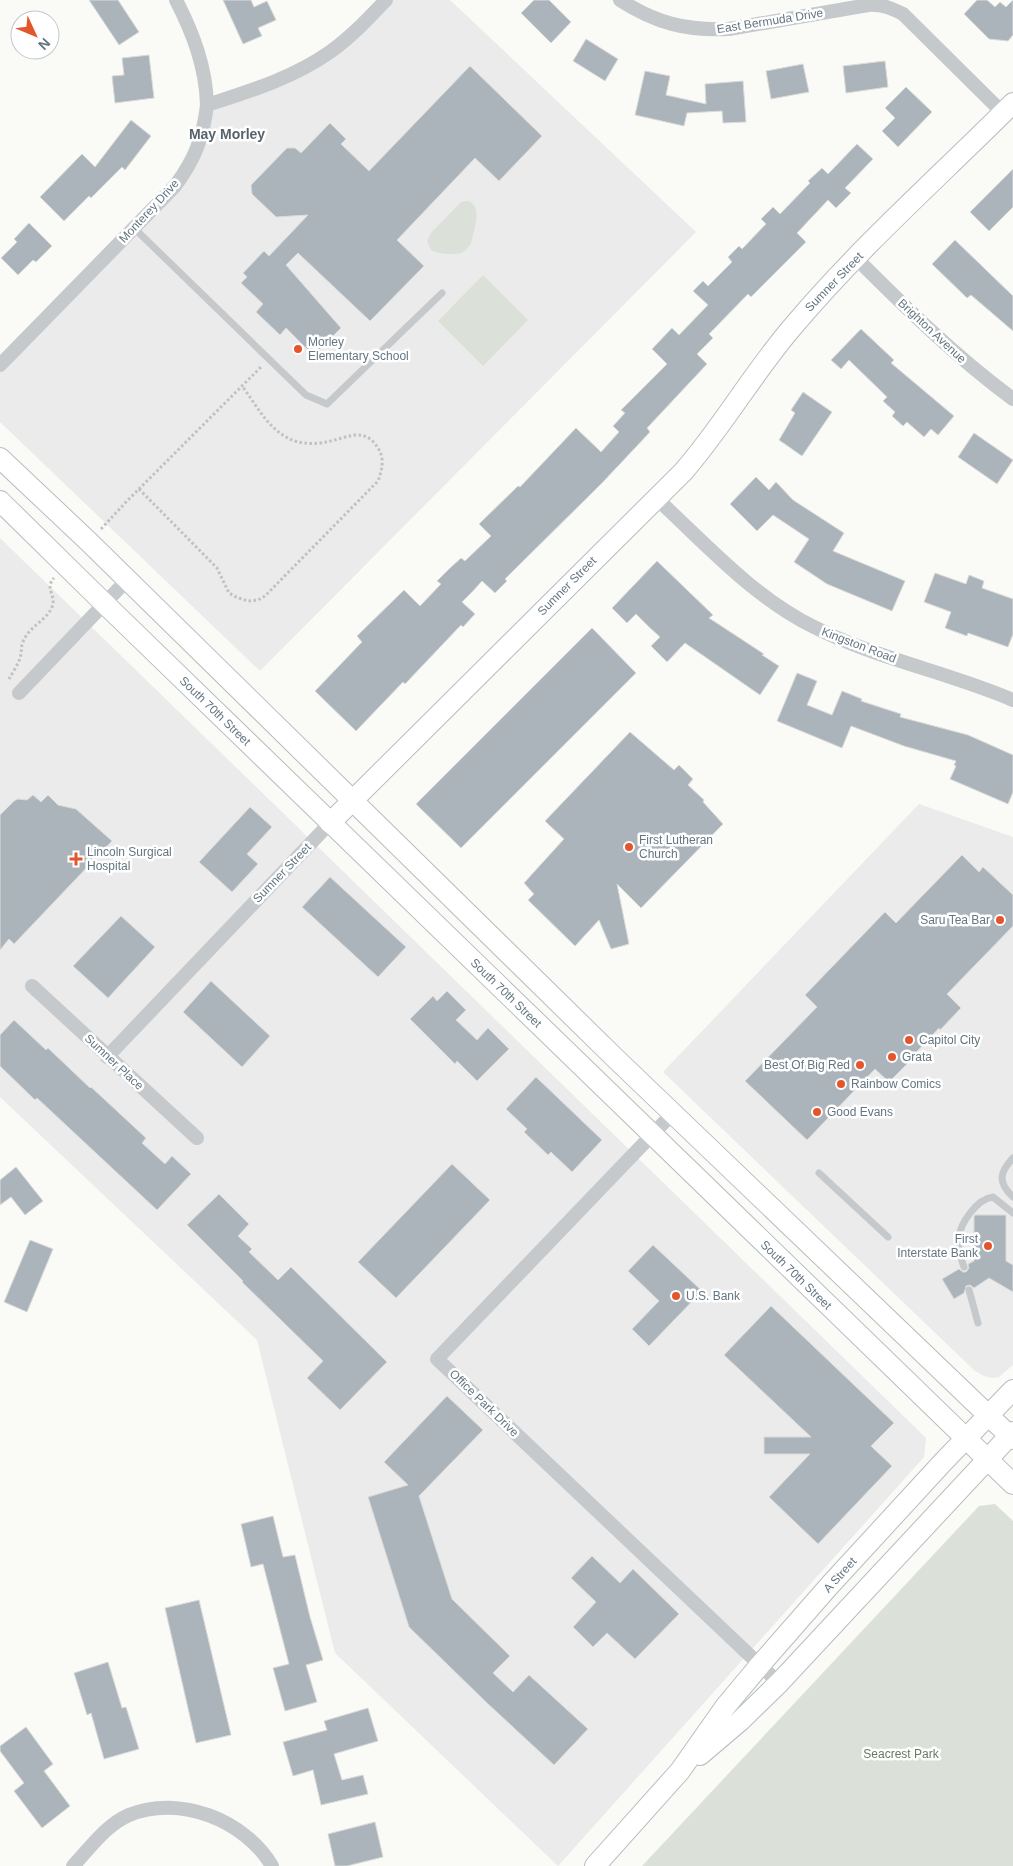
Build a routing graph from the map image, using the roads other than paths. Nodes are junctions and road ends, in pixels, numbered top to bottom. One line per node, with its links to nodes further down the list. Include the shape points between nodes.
1 (176, 0): 5 (street, Monterey Drive, via 202,62)
2 (386, 0): 5 (street, via 360,28 298,71)
3 (620, 0): 4 (street, East Bermuda Drive, via 658,20 679,27 707,30 729,29)
4 (836, 5): 6 (street, East Bermuda Drive, via 879,4 904,14)
5 (207, 105): 7 (street, Monterey Drive, via 198,148 188,168)
6 (1008, 108): 8 (main road, Sumner Street)
7 (134, 228): 9 (lane, via 306,395 327,404); 10 (street, Monterey Drive)
8 (856, 258): 11 (street, Brighton Avenue, via 931,332); 13 (main road, Sumner Street, via 776,346 714,435)
9 (442, 293)
10 (0, 365)
11 (1013, 399)
12 (0, 458): 15 (main road)
13 (656, 498): 18 (street, Kingston Road, via 746,581 812,626 846,642); 19 (main road, Sumner Street)
14 (0, 501): 16 (main road, South 70th Street)
15 (127, 580): 16 (street); 19 (main road)
16 (104, 603): 17 (street); 20 (main road, South 70th Street)
17 (19, 693)
18 (1013, 700)
19 (351, 801): 20 (main road, Sumner Street); 23 (main road)
20 (330, 822): 22 (street, Sumner Street); 24 (main road, South 70th Street)
21 (32, 986): 22 (street, Sumner Place)
22 (108, 1057): 25 (street, Sumner Place)
23 (673, 1112): 24 (street, Office Park Drive); 35 (main road)
24 (652, 1135): 37 (main road, South 70th Street); 40 (street, Office Park Drive, via 437,1359)
25 (197, 1138)
26 (1013, 1158): 28 (lane, via 1001,1175)
27 (819, 1173): 30 (lane)
28 (1013, 1197)
29 (1013, 1213): 31 (lane, via 992,1196 976,1204 959,1238)
30 (888, 1237)
31 (964, 1267)
32 (970, 1290): 33 (lane)
33 (978, 1323)
34 (1013, 1390): 35 (main road, A Street)
35 (988, 1415): 36 (main road); 37 (main road, A Street)
36 (1012, 1436): 38 (main road, A Street)
37 (965, 1439): 38 (main road, South 70th Street); 40 (main road, A Street)
38 (986, 1459): 39 (main road, South 70th Street); 41 (main road, A Street)
39 (1013, 1484)
40 (760, 1665): 41 (street, Office Park Drive); 42 (main road, A Street, via 725,1707)
41 (778, 1683): 42 (main road, A Street, via 740,1721)
42 (680, 1771): 45 (main road, A Street)
43 (73, 1866): 44 (street, via 110,1827 147,1809 162,1808 191,1810 236,1828)
44 (272, 1866)
45 (595, 1866)

